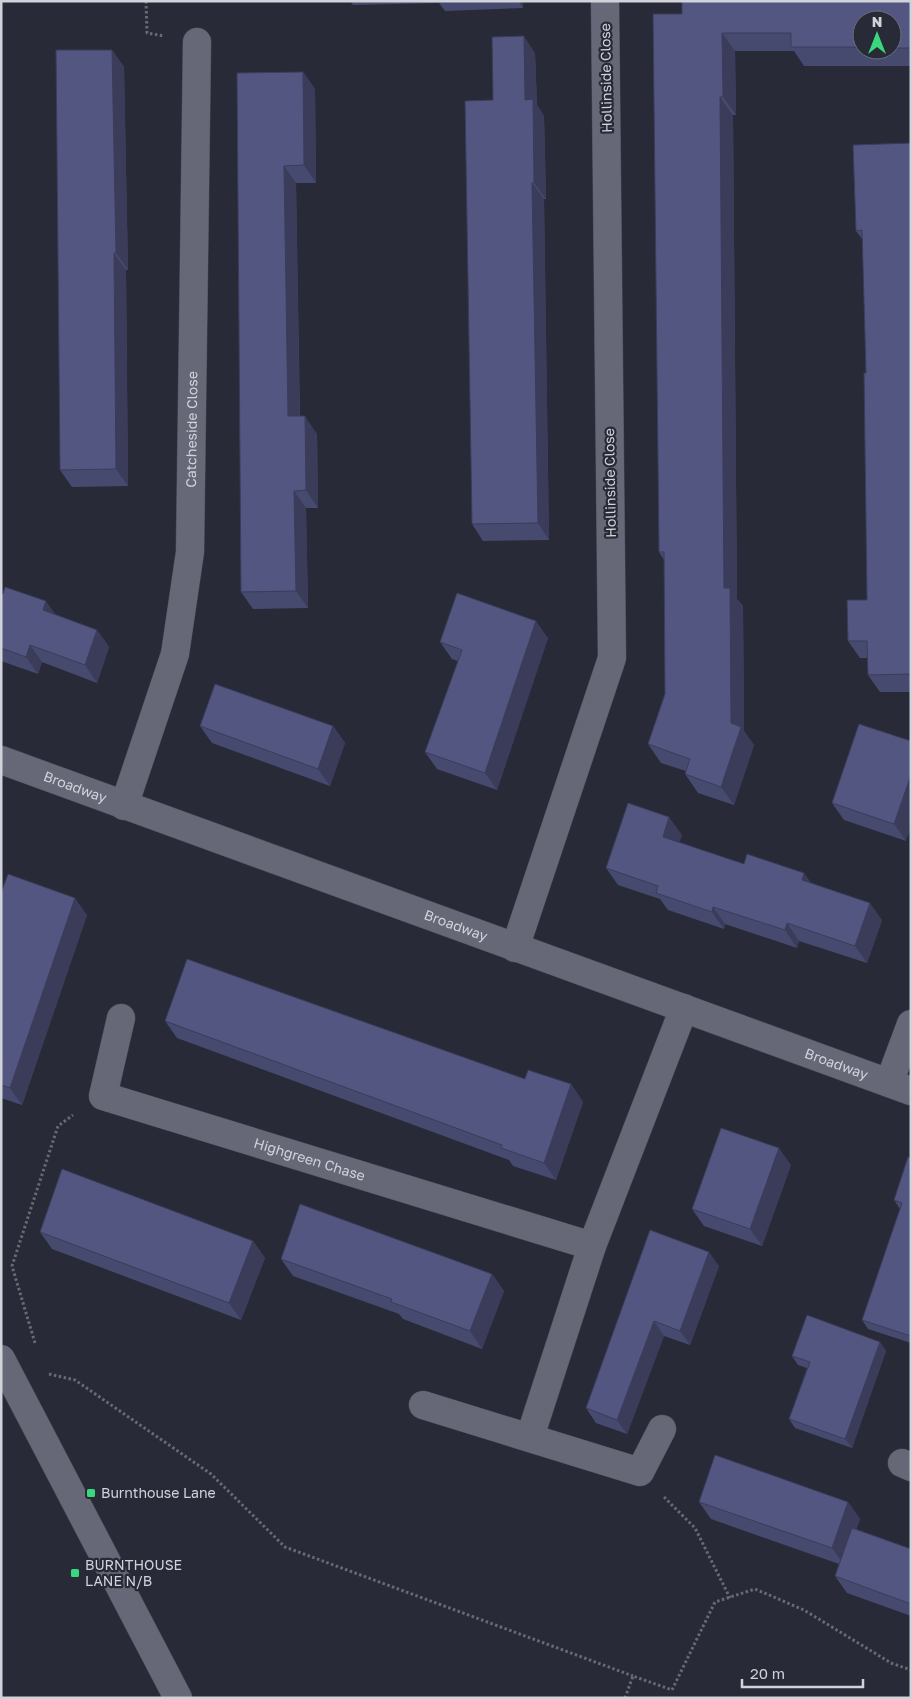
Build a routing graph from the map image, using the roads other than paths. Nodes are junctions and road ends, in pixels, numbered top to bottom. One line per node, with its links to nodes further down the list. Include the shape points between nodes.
1 (605, 1): 5 (street, Hollinside Close, via 612,658)
2 (197, 42): 4 (street, Catcheside Close, via 190,552 175,654)
3 (1, 760): 4 (street, Broadway)
4 (124, 806): 5 (street, Broadway)
5 (514, 948): 6 (street, Broadway)
6 (684, 1008): 9 (street, Broadway); 10 (street)
7 (121, 1018): 10 (street, Highgreen Chase, via 103,1096)
8 (911, 1024): 9 (street)
9 (900, 1087)
10 (592, 1246): 14 (street)
11 (1, 1359): 15 (street)
12 (423, 1405): 14 (street)
13 (662, 1429): 14 (street, via 640,1472)
14 (530, 1437)
15 (178, 1698)

